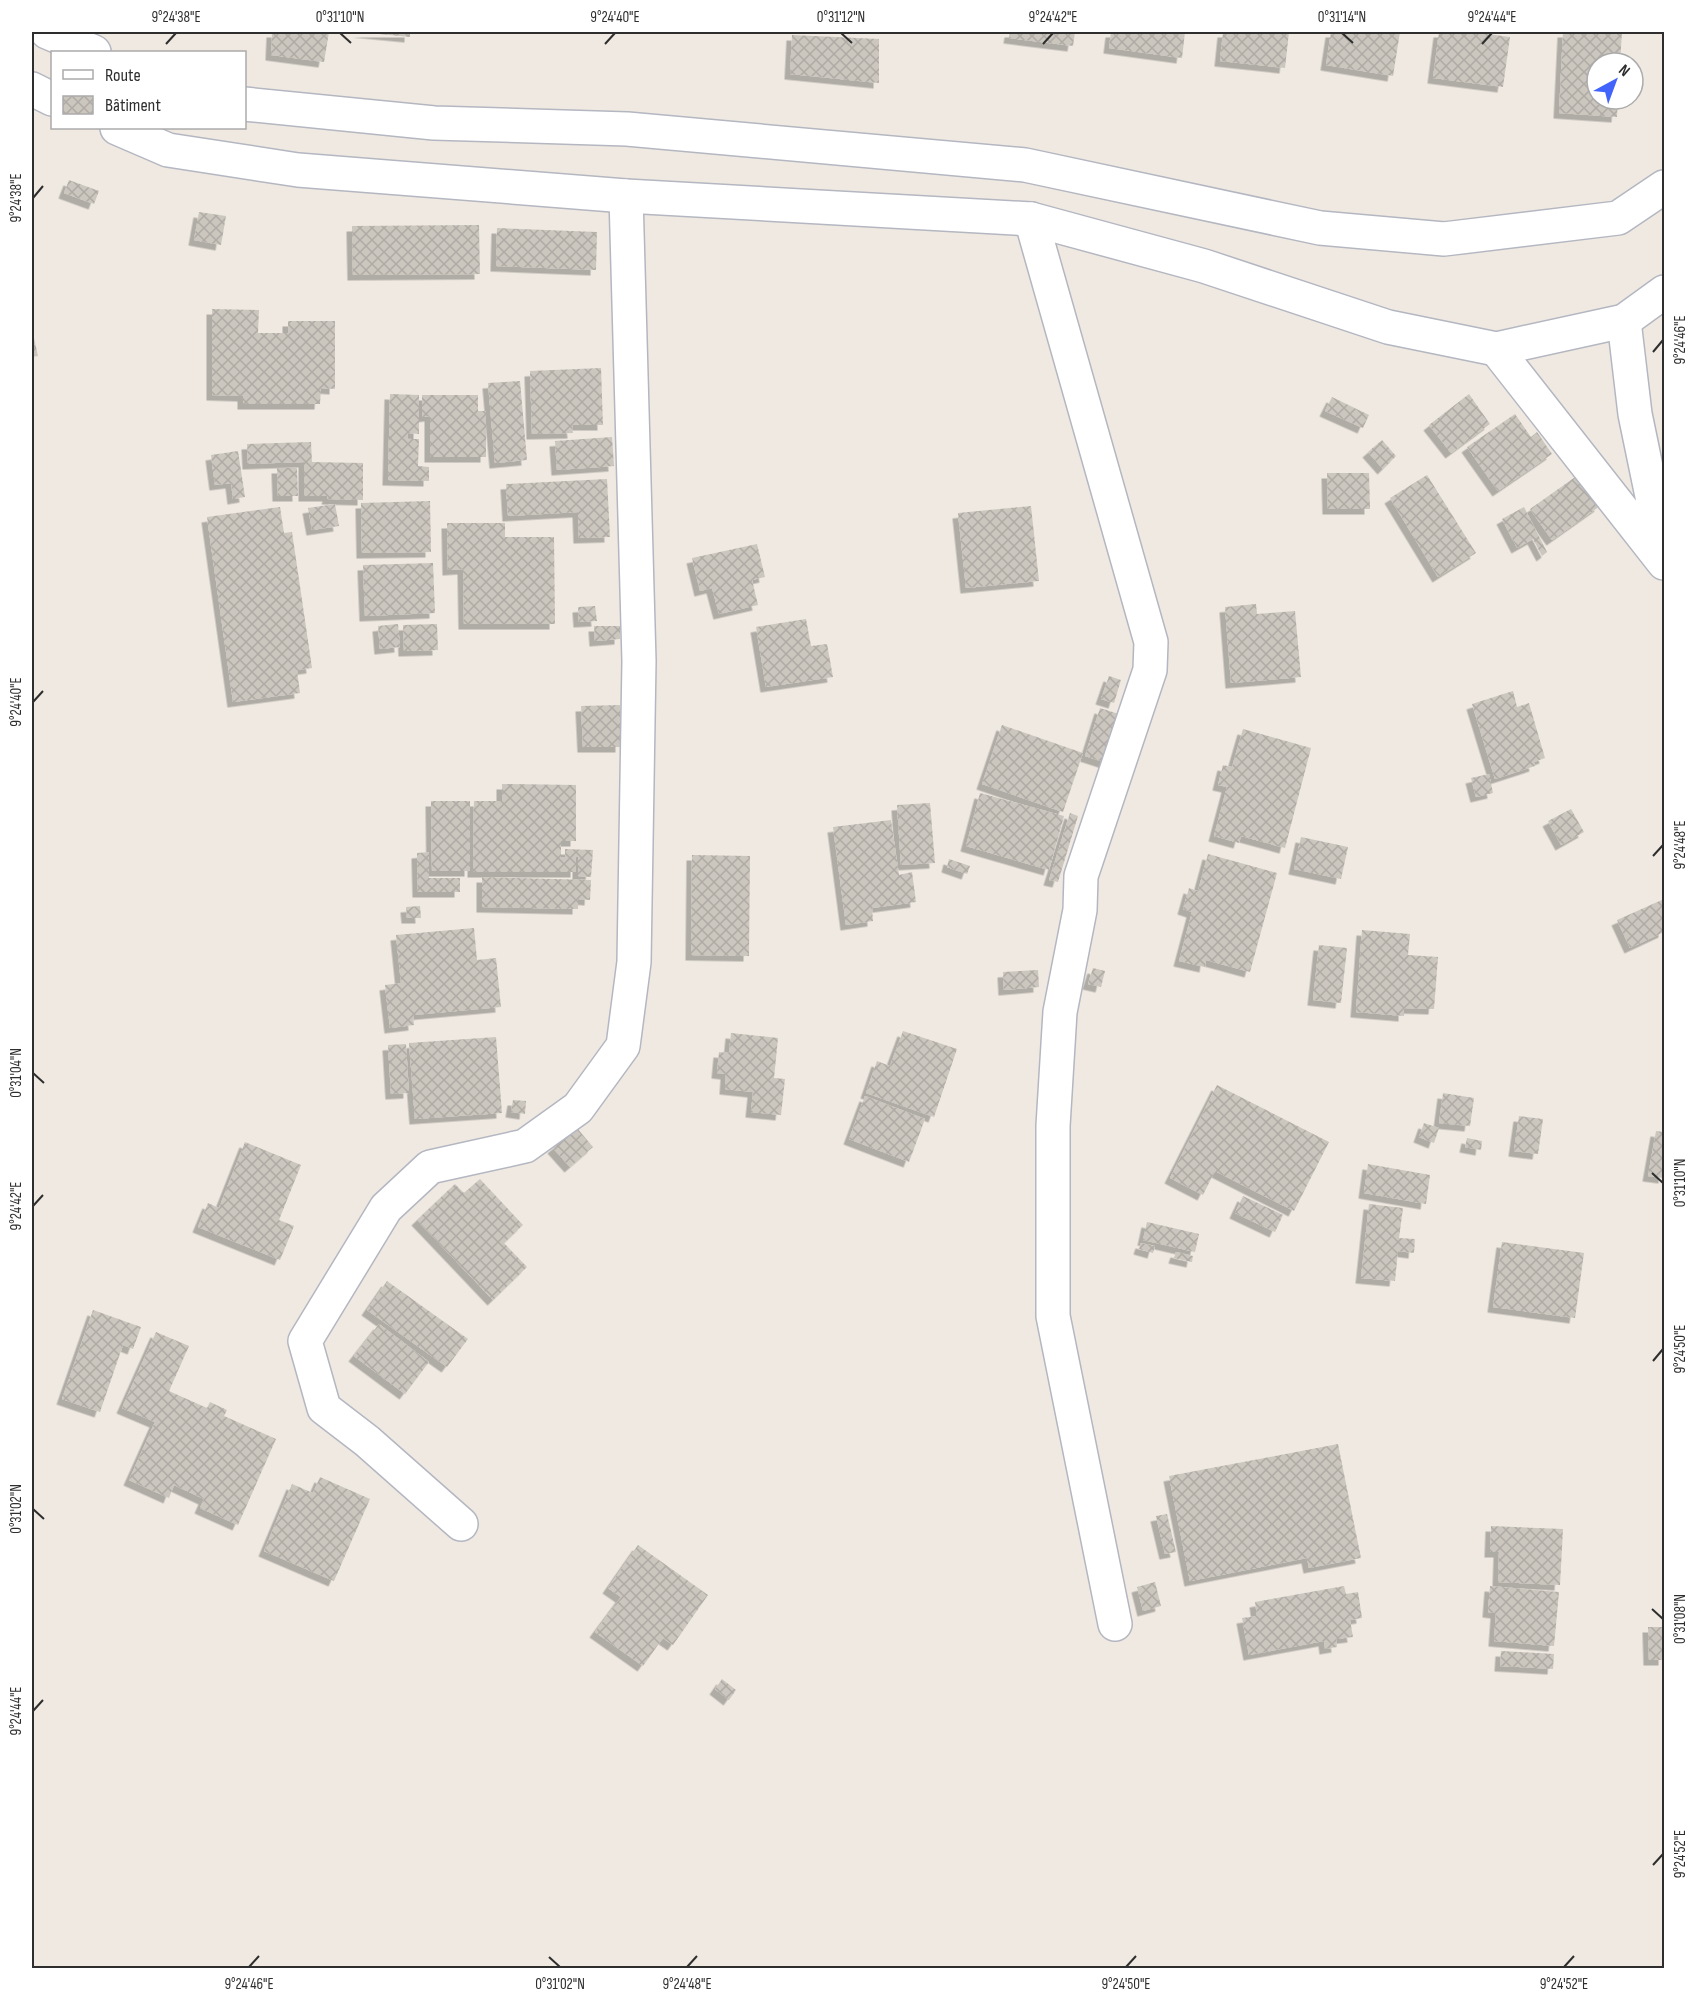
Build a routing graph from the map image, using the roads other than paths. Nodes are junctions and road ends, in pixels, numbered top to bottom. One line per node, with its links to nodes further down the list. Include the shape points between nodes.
1 (47, 32): 2 (street)
2 (92, 51)
3 (32, 89): 4 (street)
4 (51, 98)
5 (246, 104): 7 (street, via 434,123 627,129 1025,165 1320,228 1444,239 1618,218)
6 (119, 129): 8 (street, via 168,150 298,170)
7 (1665, 187)
8 (626, 196): 9 (street); 15 (street, via 639,661 634,962 623,1046 578,1108 525,1146 430,1167 387,1208 305,1341 324,1408)
9 (1031, 219): 12 (street, via 1204,266 1388,327); 16 (street, via 1151,642 1150,670 1081,876 1080,910 1060,1012 1053,1126 1053,1316)
10 (1665, 292): 11 (street)
11 (1624, 321): 12 (street); 13 (street, via 1635,414)
12 (1496, 349): 14 (street)
13 (1665, 554)
14 (1665, 563)
15 (461, 1524)
16 (1114, 1624)

